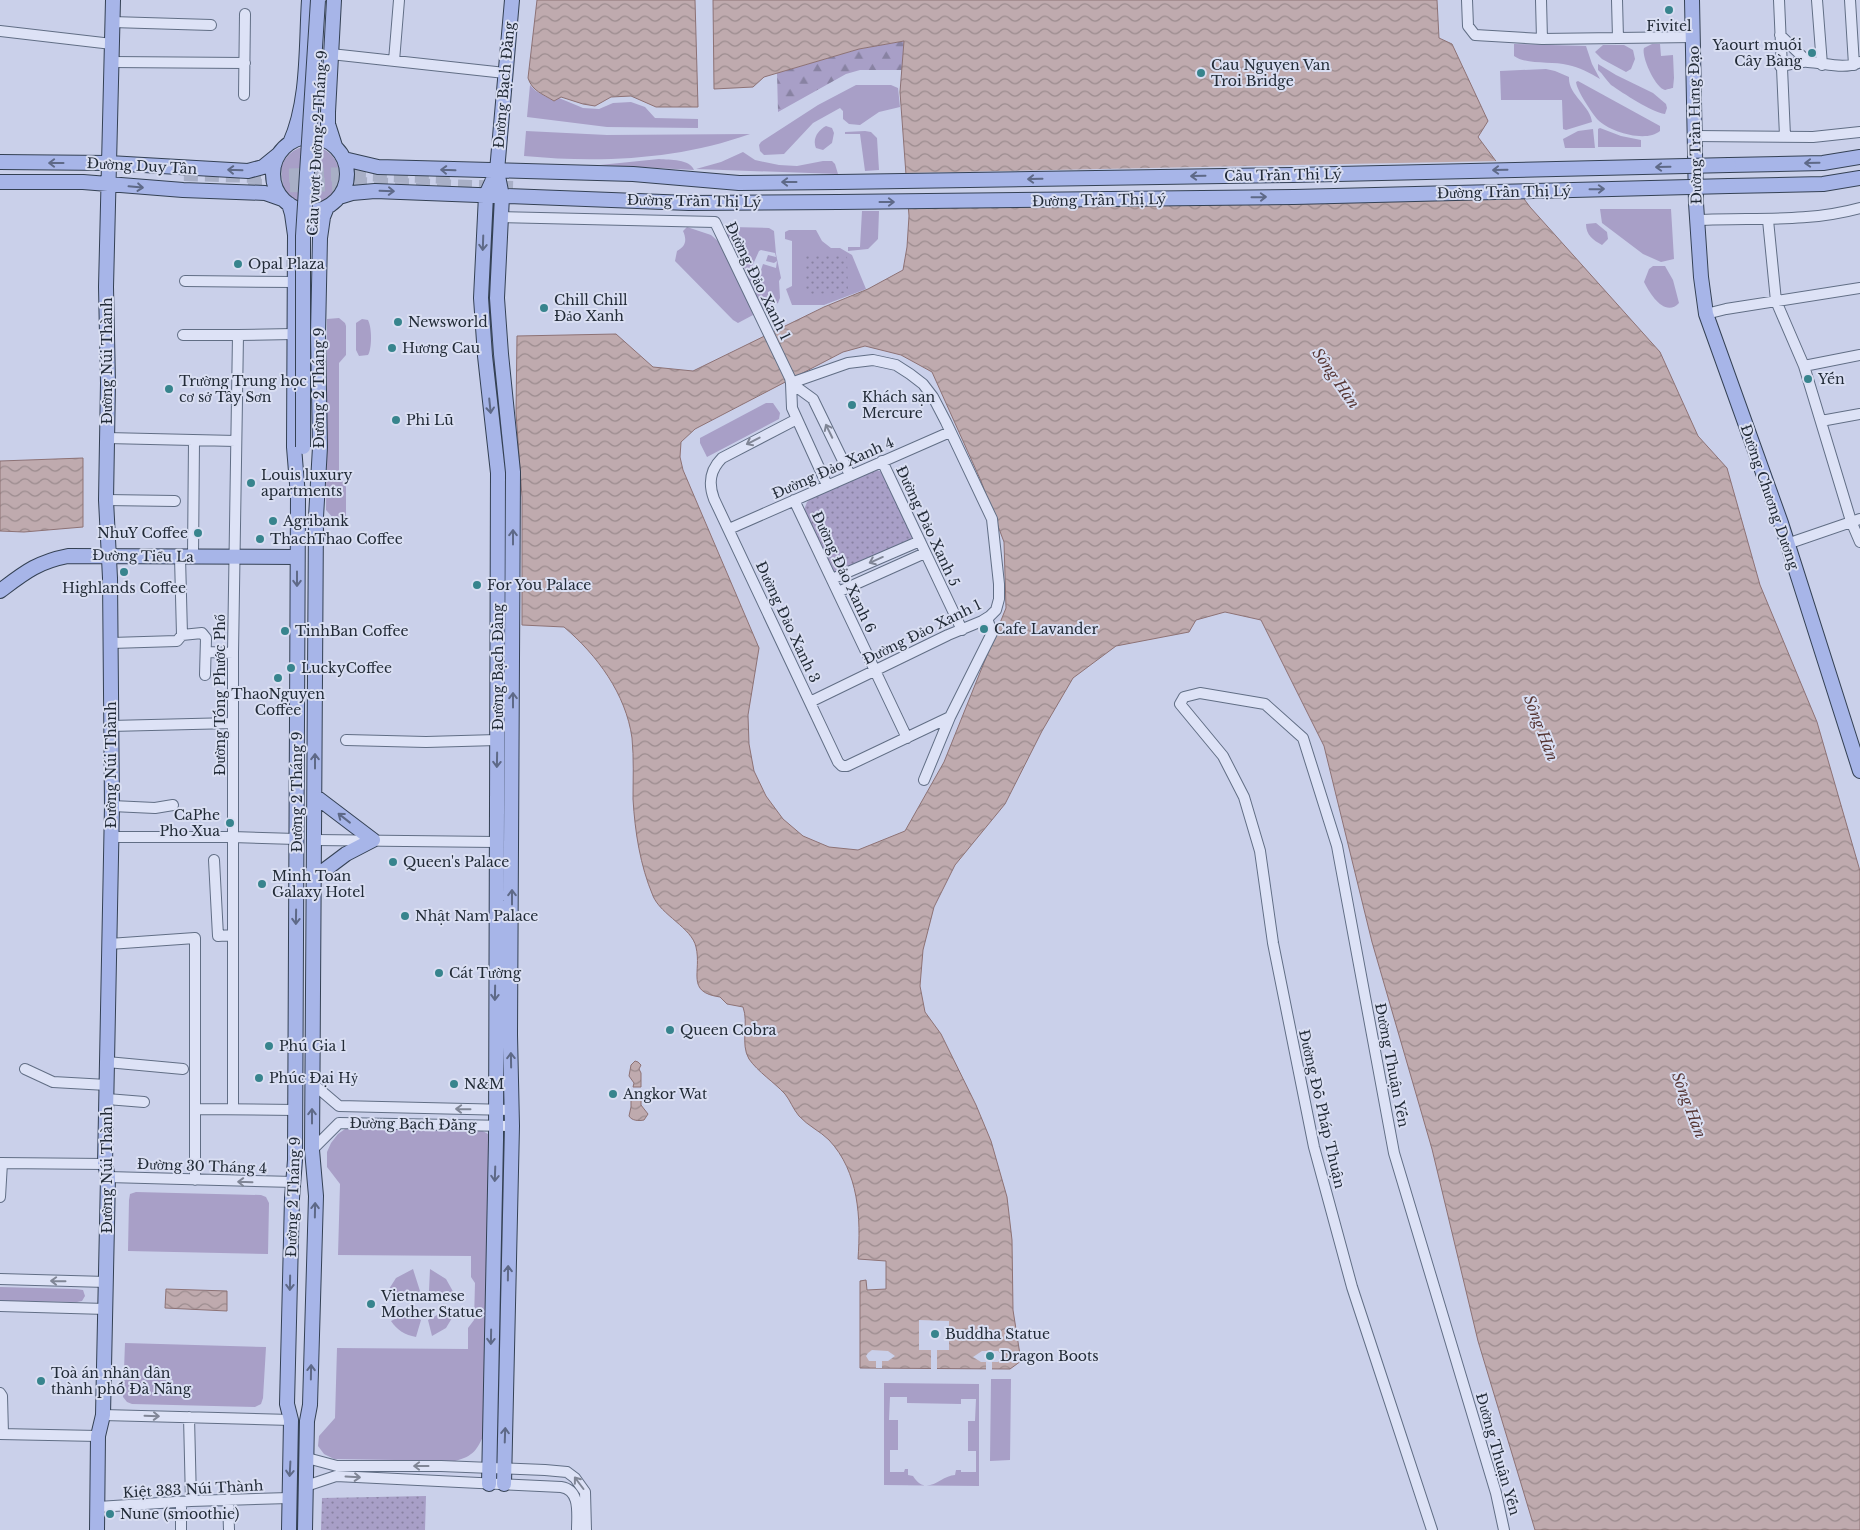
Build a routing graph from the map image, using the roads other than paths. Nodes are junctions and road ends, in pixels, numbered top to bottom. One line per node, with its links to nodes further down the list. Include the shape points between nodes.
1 (113, 0): 16 (main road, Đường Núi Thành)
2 (309, 0): 37 (main road, via 303,99)
3 (318, 0): 83 (main road, Cầu vượt Đường 2 Tháng 9, bridge, via 303,236)
4 (326, 0): 83 (main road, Cầu vượt Đường 2 Tháng 9, via 312,237)
5 (334, 0): 24 (main road)
6 (398, 0): 25 (street)
7 (512, 0): 32 (main road, Đường Bạch Đằng)
8 (1467, 0): 22 (street, via 1468,26 1475,35)
9 (1541, 0): 22 (street)
10 (1617, 0): 21 (street)
11 (1692, 0): 20 (main road, Đường Trần Hưng Đạo)
12 (1779, 0): 19 (street)
13 (1817, 0): 30 (street)
14 (1850, 0): 29 (street)
15 (245, 14): 28 (street)
16 (112, 22): 17 (street); 23 (main road, Đường Núi Thành)
17 (211, 25)
18 (0, 31): 23 (street)
19 (1780, 35): 27 (street); 31 (street)
20 (1693, 37): 21 (street); 35 (main road, Đường Trần Hưng Đạo)
21 (1618, 38): 22 (street)
22 (1542, 39)
23 (112, 44): 26 (main road, Đường Núi Thành)
24 (331, 54): 25 (street); 38 (main road, via 328,124)
25 (394, 61): 32 (street)
26 (111, 62): 28 (street); 43 (main road, Đường Núi Thành)
27 (1807, 62): 30 (street); 31 (street)
28 (245, 63): 33 (street)
29 (1857, 64): 30 (street)
30 (1822, 65)
31 (1780, 66): 36 (street)
32 (505, 73): 46 (main road, Đường Bạch Đằng)
33 (244, 95)
34 (1860, 132): 36 (street)
35 (1695, 136): 36 (street); 61 (main road, Đường Trần Hưng Đạo)
36 (1785, 136)
37 (290, 143): 38 (main road, via 313,137); 39 (main road)
38 (334, 146): 41 (main road)
39 (278, 154): 44 (main road, Đường Duy Tân, one-way to 44, via 269,164 256,170); 57 (main road, via 274,185)
40 (1860, 157): 49 (main road, Cầu Trần Thị Lý, one-way to 49, bridge, via 1823,163 1729,166)
41 (344, 159): 45 (main road, Đường Trần Thị Lý, via 378,167); 56 (main road, via 346,182)
42 (0, 162): 43 (main road, Đường Duy Tân, one-way to 42)
43 (108, 163): 44 (main road, Đường Duy Tân); 51 (main road, Đường Núi Thành)
44 (198, 169): 53 (main road)
45 (418, 169): 46 (main road, Đường Trần Thị Lý, one-way to 45); 54 (main road)
46 (497, 171): 50 (main road, Đường Trần Thị Lý, via 633,174); 52 (main road, Đường Bạch Đằng); 55 (main road)
47 (1860, 178): 52 (main road, Đường Trần Thị Lý, one-way to 47, bridge, via 690,194 742,202 838,202 1294,197 1823,184)
48 (0, 182): 51 (main road, Đường Duy Tân)
49 (838, 182): 50 (main road, Đường Trần Thị Lý, one-way to 50)
50 (739, 183): 52 (main road)
51 (108, 184): 53 (main road, Đường Duy Tân, one-way to 53); 80 (main road, Đường Núi Thành)
52 (509, 188): 55 (main road); 60 (main road, Đường Bạch Đằng)
53 (198, 191): 57 (main road, Đường Duy Tân, via 265,193)
54 (418, 192): 55 (main road); 56 (main road, one-way to 54, via 363,191)
55 (486, 195): 67 (main road, Đường Bạch Đằng, one-way to 67)
56 (339, 197): 58 (main road)
57 (285, 201): 58 (main road, via 303,210); 64 (main road, Đường 2 Tháng 9, via 292,214 295,235)
58 (327, 207): 90 (main road, Đường 2 Tháng 9, via 320,238)
59 (1860, 208): 62 (street, via 1821,216)
60 (500, 218): 68 (main road, Đường Bạch Đằng); 75 (street, Đường Đảo Xanh 1, via 715,222)
61 (1698, 220): 62 (street); 69 (main road, Đường Chương Dương)
62 (1768, 220): 66 (street)
63 (185, 281): 64 (street)
64 (294, 282): 70 (main road, Đường 2 Tháng 9)
65 (1860, 288): 66 (street)
66 (1776, 301): 69 (street); 74 (street)
67 (482, 313): 68 (main road); 86 (main road, Đường Bạch Đằng, one-way to 86)
68 (498, 313): 85 (main road, Đường Bạch Đằng)
69 (1706, 314): 98 (main road, Đường Chương Dương)
70 (293, 334): 72 (street); 89 (main road, Đường 2 Tháng 9)
71 (183, 335): 72 (street)
72 (238, 336): 82 (street, Đường Tống Phước Phổ)
73 (1860, 355): 74 (street)
74 (1804, 366): 78 (street)
75 (791, 380): 77 (street, Đường Đảo Xanh 1, via 792,408); 79 (street, Đường Đảo Xanh 1, via 856,361 889,363 910,374 928,390); 87 (street, Đường Đảo Xanh 1, one-way to 75, via 813,398)
76 (1860, 414): 78 (street)
77 (797, 419): 88 (street, Đường Đảo Xanh 1); 95 (street, Đường Đảo Xanh 3, one-way to 95, via 715,464 710,483)
78 (1821, 421): 94 (street)
79 (950, 432): 84 (street, Đường Đảo Xanh 4); 107 (street, Đường Đảo Xanh 1, via 989,511 994,528 999,598 996,610)
80 (107, 438): 81 (street); 91 (main road, Đường Núi Thành)
81 (194, 441): 82 (street); 101 (street)
82 (236, 441): 102 (street, Đường Tống Phước Phổ)
83 (307, 447): 89 (main road, Cầu vượt Đường 2 Tháng 9); 90 (main road, Cầu vượt Đường 2 Tháng 9)
84 (882, 461): 87 (street, Đường Đảo Xanh 4); 96 (street, Đường Đảo Xanh 5)
85 (513, 472): 86 (main road); 111 (main road, Đường Bạch Đằng, one-way to 85)
86 (498, 473): 110 (main road, Đường Bạch Đằng)
87 (850, 475): 88 (street, Đường Đảo Xanh 4)
88 (827, 486): 93 (street, Đường Đảo Xanh 4)
89 (298, 496): 103 (main road, Đường 2 Tháng 9)
90 (317, 496): 128 (main road, Đường 2 Tháng 9, one-way to 90)
91 (106, 500): 92 (street); 100 (main road, Đường Núi Thành)
92 (175, 500)
93 (794, 500): 95 (street, Đường Đảo Xanh 4); 104 (street, Đường Đảo Xanh 6)
94 (1856, 520): 97 (street); 98 (street)
95 (729, 529): 117 (street, Đường Đảo Xanh 3)
96 (920, 541): 99 (street, Đường Đảo Xanh 5); 104 (street, one-way to 104)
97 (1860, 542)
98 (1787, 544): 126 (main road, Đường Chương Dương)
99 (925, 553): 106 (street); 108 (street, Đường Đảo Xanh 5)
100 (108, 556): 101 (main road, Đường Tiểu La); 105 (main road, Đường Tiểu La, via 52,559 36,565); 112 (main road, Đường Núi Thành)
101 (187, 557): 102 (main road, Đường Tiểu La); 109 (street)
102 (234, 557): 103 (main road, Đường Tiểu La); 114 (street, Đường Tống Phước Phổ)
103 (297, 557): 134 (main road, Đường 2 Tháng 9, one-way to 134)
104 (832, 579): 106 (street, Đường Đảo Xanh 6)
105 (0, 591)
106 (838, 592): 115 (street, Đường Đảo Xanh 6)
107 (987, 618): 108 (street, Đường Đảo Xanh 1); 119 (street, via 992,633)
108 (962, 630): 115 (street, Đường Đảo Xanh 1)
109 (182, 635): 112 (street, via 177,641); 113 (street, via 205,635)
110 (498, 639): 111 (main road); 124 (main road, Đường Bạch Đằng)
111 (514, 639): 125 (main road, Đường Bạch Đằng, one-way to 111)
112 (111, 643): 121 (main road, Đường Núi Thành)
113 (206, 652): 114 (street); 116 (street)
114 (233, 653): 120 (street, Đường Tống Phước Phổ)
115 (875, 670): 117 (street, Đường Đảo Xanh 1); 122 (street, Đường Đảo Xanh 6)
116 (205, 675)
117 (810, 702): 122 (street, Đường Đảo Xanh 3, via 842,766)
118 (1180, 704): 201 (street, Đường Đỗ Pháp Thuận, via 1223,756 1244,797 1260,851 1274,943 1314,1147 1352,1287); 202 (street, Đường Thuận Yến, via 1184,698 1200,692 1265,704 1302,738 1337,846 1394,1153 1496,1493)
119 (950, 717): 122 (street, Đường Đảo Xanh 3); 127 (street)
120 (233, 723): 121 (street); 132 (street, Đường Tống Phước Phổ)
121 (110, 726): 130 (main road, Đường Núi Thành)
122 (907, 738)
123 (346, 740): 124 (street)
124 (497, 740): 125 (main road); 137 (main road, Đường Bạch Đằng, one-way to 137)
125 (513, 740): 133 (main road, Đường Bạch Đằng)
126 (1859, 764)
127 (924, 780)
128 (315, 796): 135 (main road, Đường 2 Tháng 9); 136 (main road, one-way to 128)
129 (173, 805): 130 (street, via 155,808)
130 (112, 806): 131 (main road, Đường Núi Thành)
131 (111, 837): 132 (street); 143 (main road, Đường Núi Thành)
132 (232, 837): 134 (street); 140 (street, Đường Tống Phước Phổ)
133 (512, 838): 137 (main road); 142 (main road, Đường Bạch Đằng, one-way to 133)
134 (296, 839): 135 (main road); 156 (main road, Đường 2 Tháng 9, one-way to 156)
135 (315, 840): 136 (street); 139 (main road, Đường 2 Tháng 9)
136 (373, 840): 137 (street); 139 (main road, via 346,854)
137 (496, 842): 141 (main road, Đường Bạch Đằng)
138 (214, 860): 140 (street, via 218,936)
139 (314, 878): 149 (main road, Đường 2 Tháng 9)
140 (233, 935): 154 (street, Đường Tống Phước Phổ)
141 (496, 943): 142 (main road); 144 (main road, Đường Bạch Đằng, one-way to 144)
142 (512, 943): 145 (main road, Đường Bạch Đằng)
143 (109, 944): 146 (main road, Đường Núi Thành); 153 (street, via 195,938)
144 (495, 1035): 145 (main road); 157 (main road, Đường Bạch Đằng)
145 (510, 1035): 158 (main road, Đường Bạch Đằng, one-way to 145)
146 (107, 1062): 148 (street); 150 (main road, Đường Núi Thành)
147 (25, 1069): 150 (street, via 53,1082)
148 (183, 1069)
149 (312, 1084): 155 (street, Đường Bạch Đằng, via 339,1106); 162 (main road, Đường 2 Tháng 9, one-way to 149)
150 (107, 1085): 151 (main road, Đường Núi Thành)
151 (107, 1099): 152 (street); 164 (main road, Đường Núi Thành)
152 (144, 1102)
153 (195, 1109): 154 (street); 165 (street)
154 (232, 1109): 156 (street)
155 (433, 1109): 157 (street, Đường Bạch Đằng, one-way to 155); 159 (street)
156 (296, 1110): 166 (main road, Đường 2 Tháng 9)
157 (496, 1110): 158 (street, Đường Bạch Đằng); 160 (main road, Đường Bạch Đằng)
158 (512, 1110): 161 (main road, Đường Bạch Đằng)
159 (433, 1124): 160 (street, Đường Bạch Đằng); 162 (street, Đường Bạch Đằng, via 339,1123)
160 (496, 1126): 161 (street, Đường Bạch Đằng); 169 (main road, one-way to 169)
161 (512, 1126): 170 (main road)
162 (312, 1150): 167 (main road, Đường 2 Tháng 9)
163 (1, 1163): 164 (street, Đường 30 Tháng 4); 168 (street)
164 (107, 1170): 165 (street, Đường 30 Tháng 4); 172 (main road, Đường Núi Thành)
165 (195, 1180): 166 (street, Đường 30 Tháng 4, one-way to 165)
166 (294, 1182): 167 (main road); 180 (main road, Đường 2 Tháng 9, one-way to 180, via 287,1404)
167 (314, 1182): 181 (main road, Đường 2 Tháng 9, one-way to 167, via 310,1405)
168 (0, 1197)
169 (493, 1238): 170 (main road); 175 (main road, one-way to 175)
170 (508, 1238): 176 (main road, one-way to 170)
171 (0, 1280): 172 (street, one-way to 171)
172 (106, 1282): 174 (main road, Đường Núi Thành)
173 (0, 1306): 174 (street)
174 (106, 1309): 178 (main road, Đường Núi Thành)
175 (491, 1374): 176 (main road); 185 (main road)
176 (506, 1374): 186 (main road, one-way to 176)
177 (0, 1393): 182 (street)
178 (104, 1415): 179 (street, one-way to 179); 183 (main road, Đường Núi Thành)
179 (189, 1417): 180 (street); 192 (street)
180 (291, 1420): 181 (main road); 190 (main road, Đường 2 Tháng 9, one-way to 190)
181 (307, 1421): 184 (main road, Đường 2 Tháng 9)
182 (1, 1434): 183 (street)
183 (98, 1436): 193 (main road, Đường Núi Thành)
184 (306, 1458): 185 (street, one-way to 184, via 337,1466); 189 (main road, Đường 2 Tháng 9)
185 (489, 1468): 186 (street); 187 (main road)
186 (504, 1468): 188 (main road); 200 (street, one-way to 186, via 585,1492 575,1478 567,1472)
187 (489, 1484): 188 (street); 189 (street, one-way to 187, via 336,1476)
188 (504, 1484): 199 (street, via 566,1488 577,1501)
189 (306, 1486): 198 (main road, Đường 2 Tháng 9)
190 (289, 1498): 191 (street, Kiệt 383 Núi Thành); 197 (main road, Đường 2 Tháng 9)
191 (228, 1499): 192 (street, Kiệt 383 Núi Thành); 196 (street)
192 (186, 1501): 193 (street, Kiệt 383 Núi Thành); 195 (street)
193 (98, 1507): 194 (main road, Đường Núi Thành)
194 (97, 1530)
195 (181, 1530)
196 (229, 1530)
197 (289, 1530)
198 (306, 1530)
199 (577, 1530)
200 (586, 1530)
201 (1432, 1530)
202 (1504, 1530)

